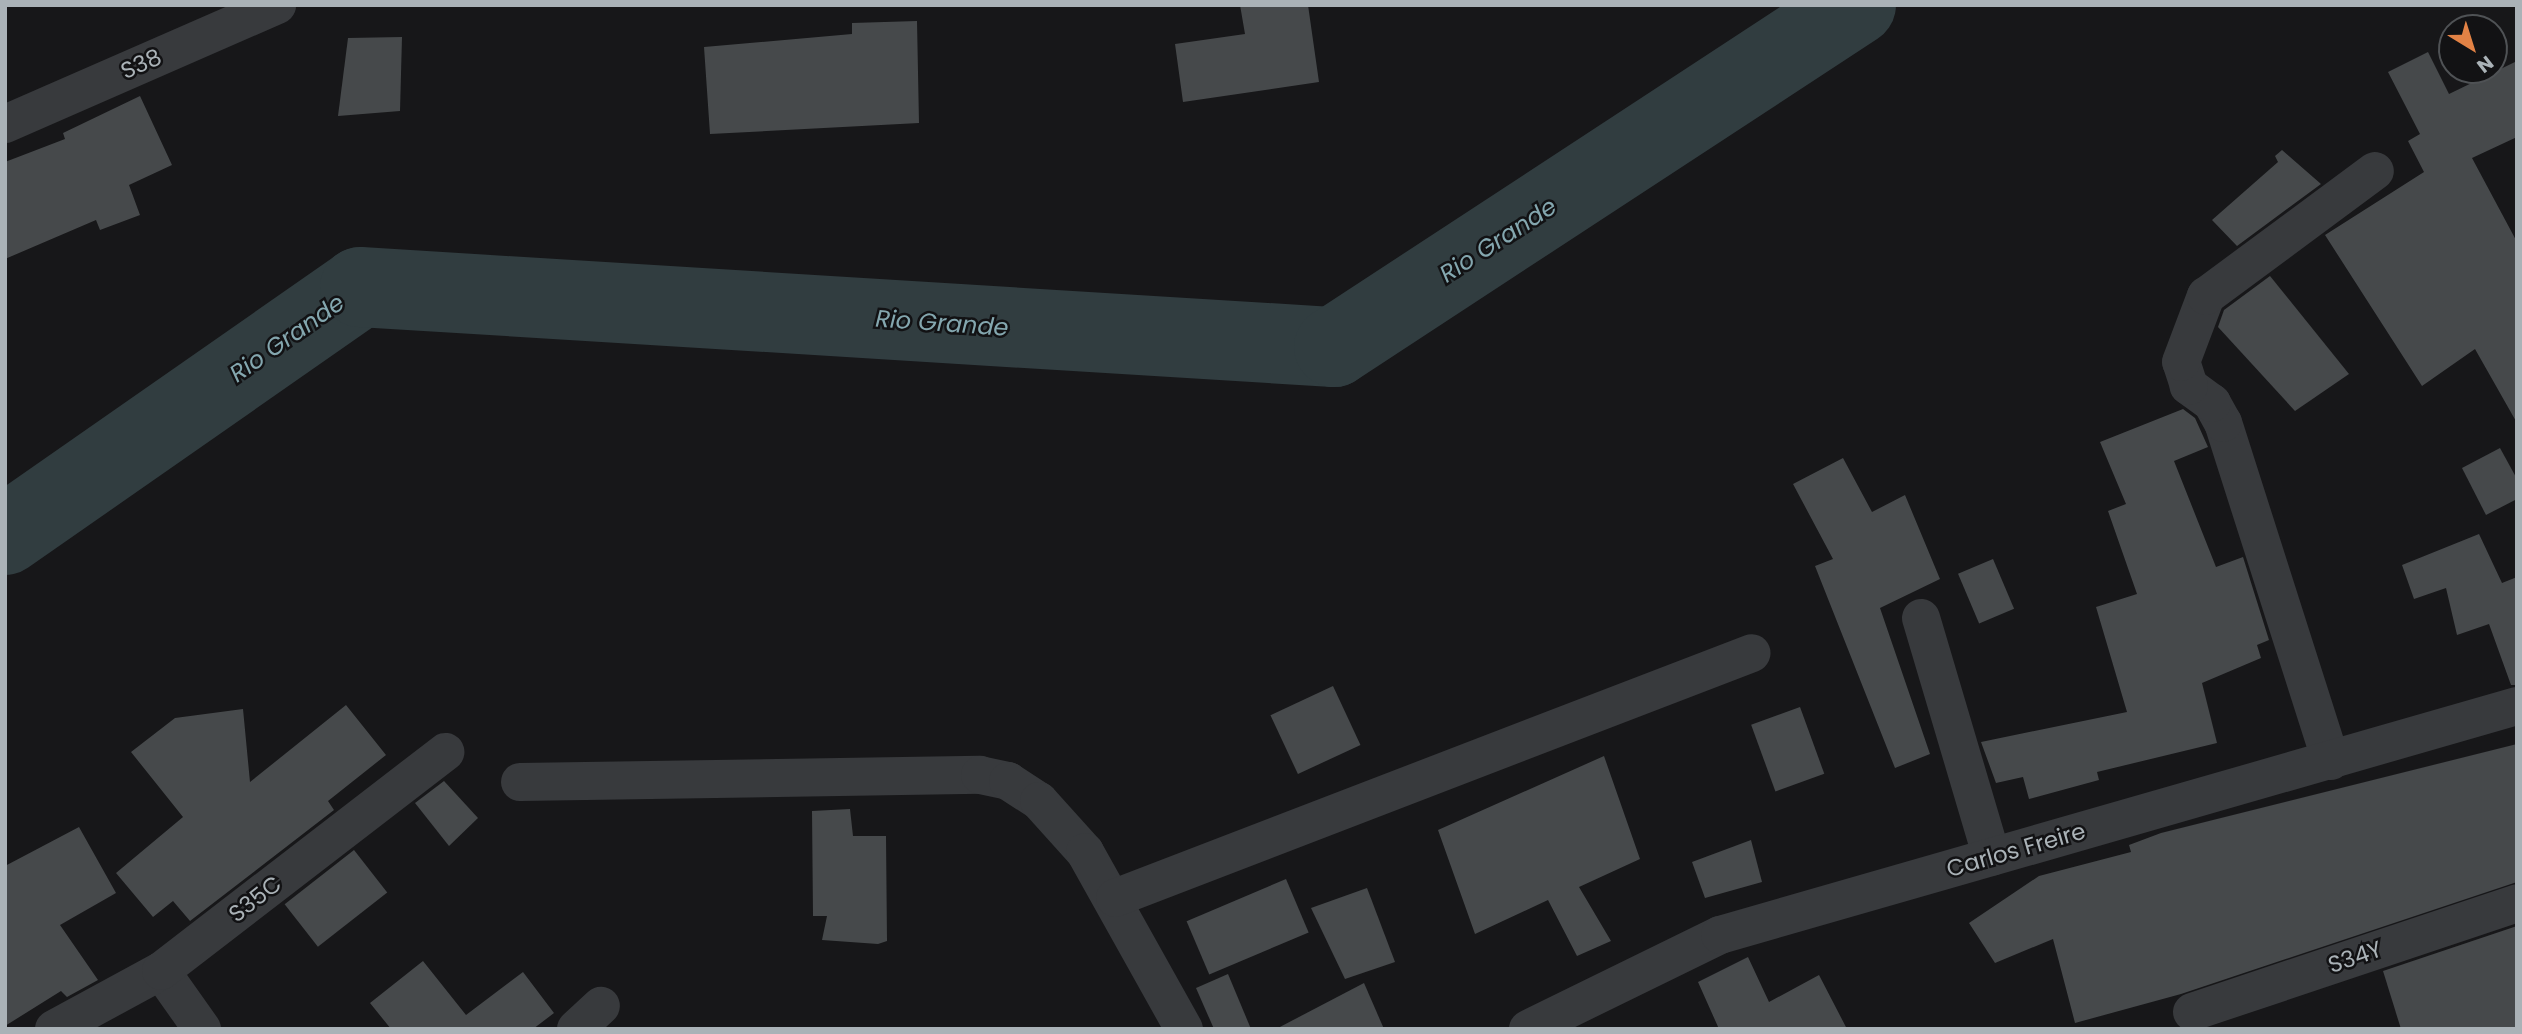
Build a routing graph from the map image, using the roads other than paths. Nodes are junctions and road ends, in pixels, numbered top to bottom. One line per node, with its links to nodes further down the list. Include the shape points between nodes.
1 (277, 5): 2 (street, S38)
2 (5, 124)
3 (2375, 171): 8 (street, via 2206,296 2181,362 2189,386 2212,403 2224,424)
4 (1921, 618): 10 (street)
5 (1752, 653): 11 (street)
6 (2517, 706): 8 (street, Carlos Freire)
7 (445, 752): 13 (street, S35C)
8 (2331, 761): 10 (street, Carlos Freire)
9 (520, 782): 11 (street, via 980,775 1008,781 1040,801)
10 (1992, 857): 18 (street, Carlos Freire, via 1720,934)
11 (1115, 898): 17 (street)
12 (2517, 903): 14 (street, S34Y)
13 (162, 971): 15 (street, S35C); 16 (street)
14 (2192, 1012)
15 (54, 1029)
16 (202, 1029)
17 (1184, 1029)
18 (1528, 1029)

